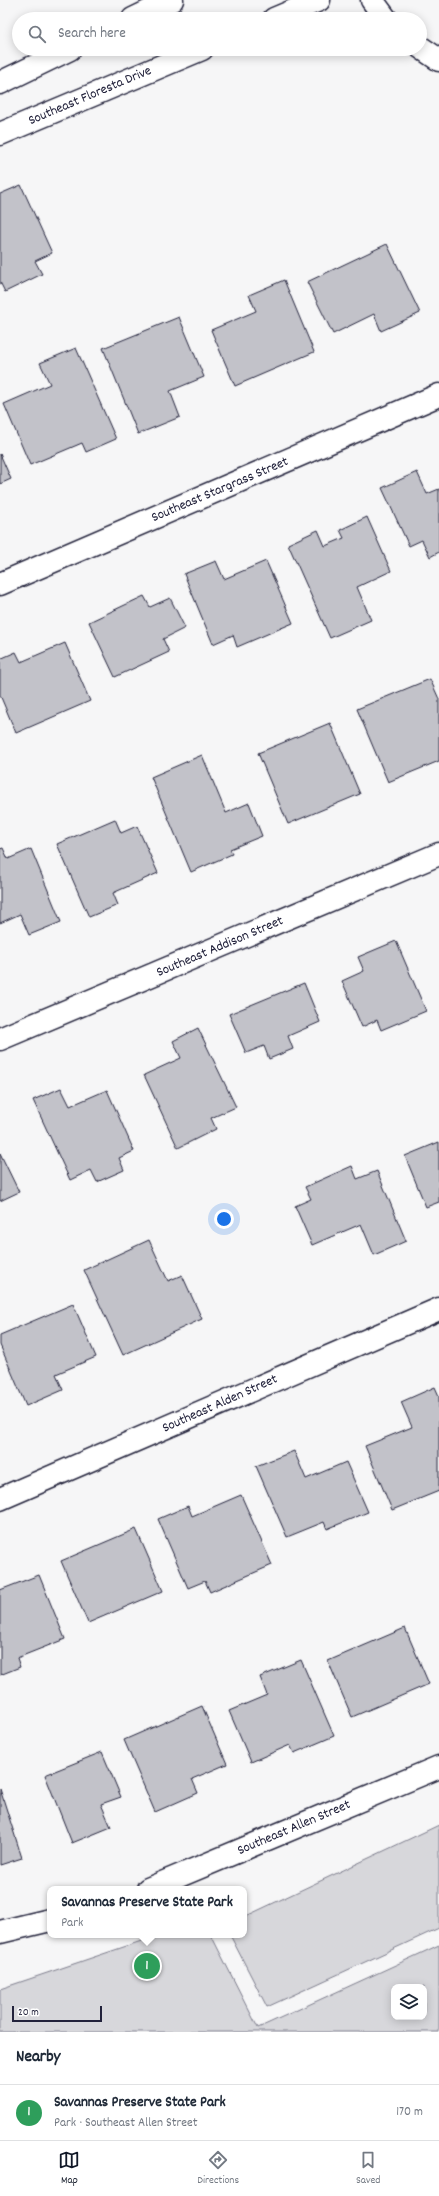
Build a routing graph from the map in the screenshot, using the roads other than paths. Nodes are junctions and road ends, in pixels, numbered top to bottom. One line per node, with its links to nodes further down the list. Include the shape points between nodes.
1 (172, 0): 4 (street)
2 (320, 0): 5 (street)
3 (372, 0): 6 (street)
4 (147, 12)
5 (291, 12)
6 (381, 12)
7 (427, 52): 10 (street)
8 (56, 56): 11 (street)
9 (185, 56): 12 (street, Southeast Floresta Drive)
10 (439, 60)
11 (0, 83)
12 (0, 134)
13 (439, 395): 14 (street, Southeast Stargrass Street)
14 (0, 584)
15 (439, 854): 16 (street, Southeast Addison Street)
16 (0, 1040)
17 (439, 1309): 18 (street, Southeast Alden Street)
18 (0, 1499)
19 (439, 1767): 20 (street, Southeast Allen Street)
20 (155, 1886)
21 (47, 1921): 22 (street)
22 (0, 1932)

